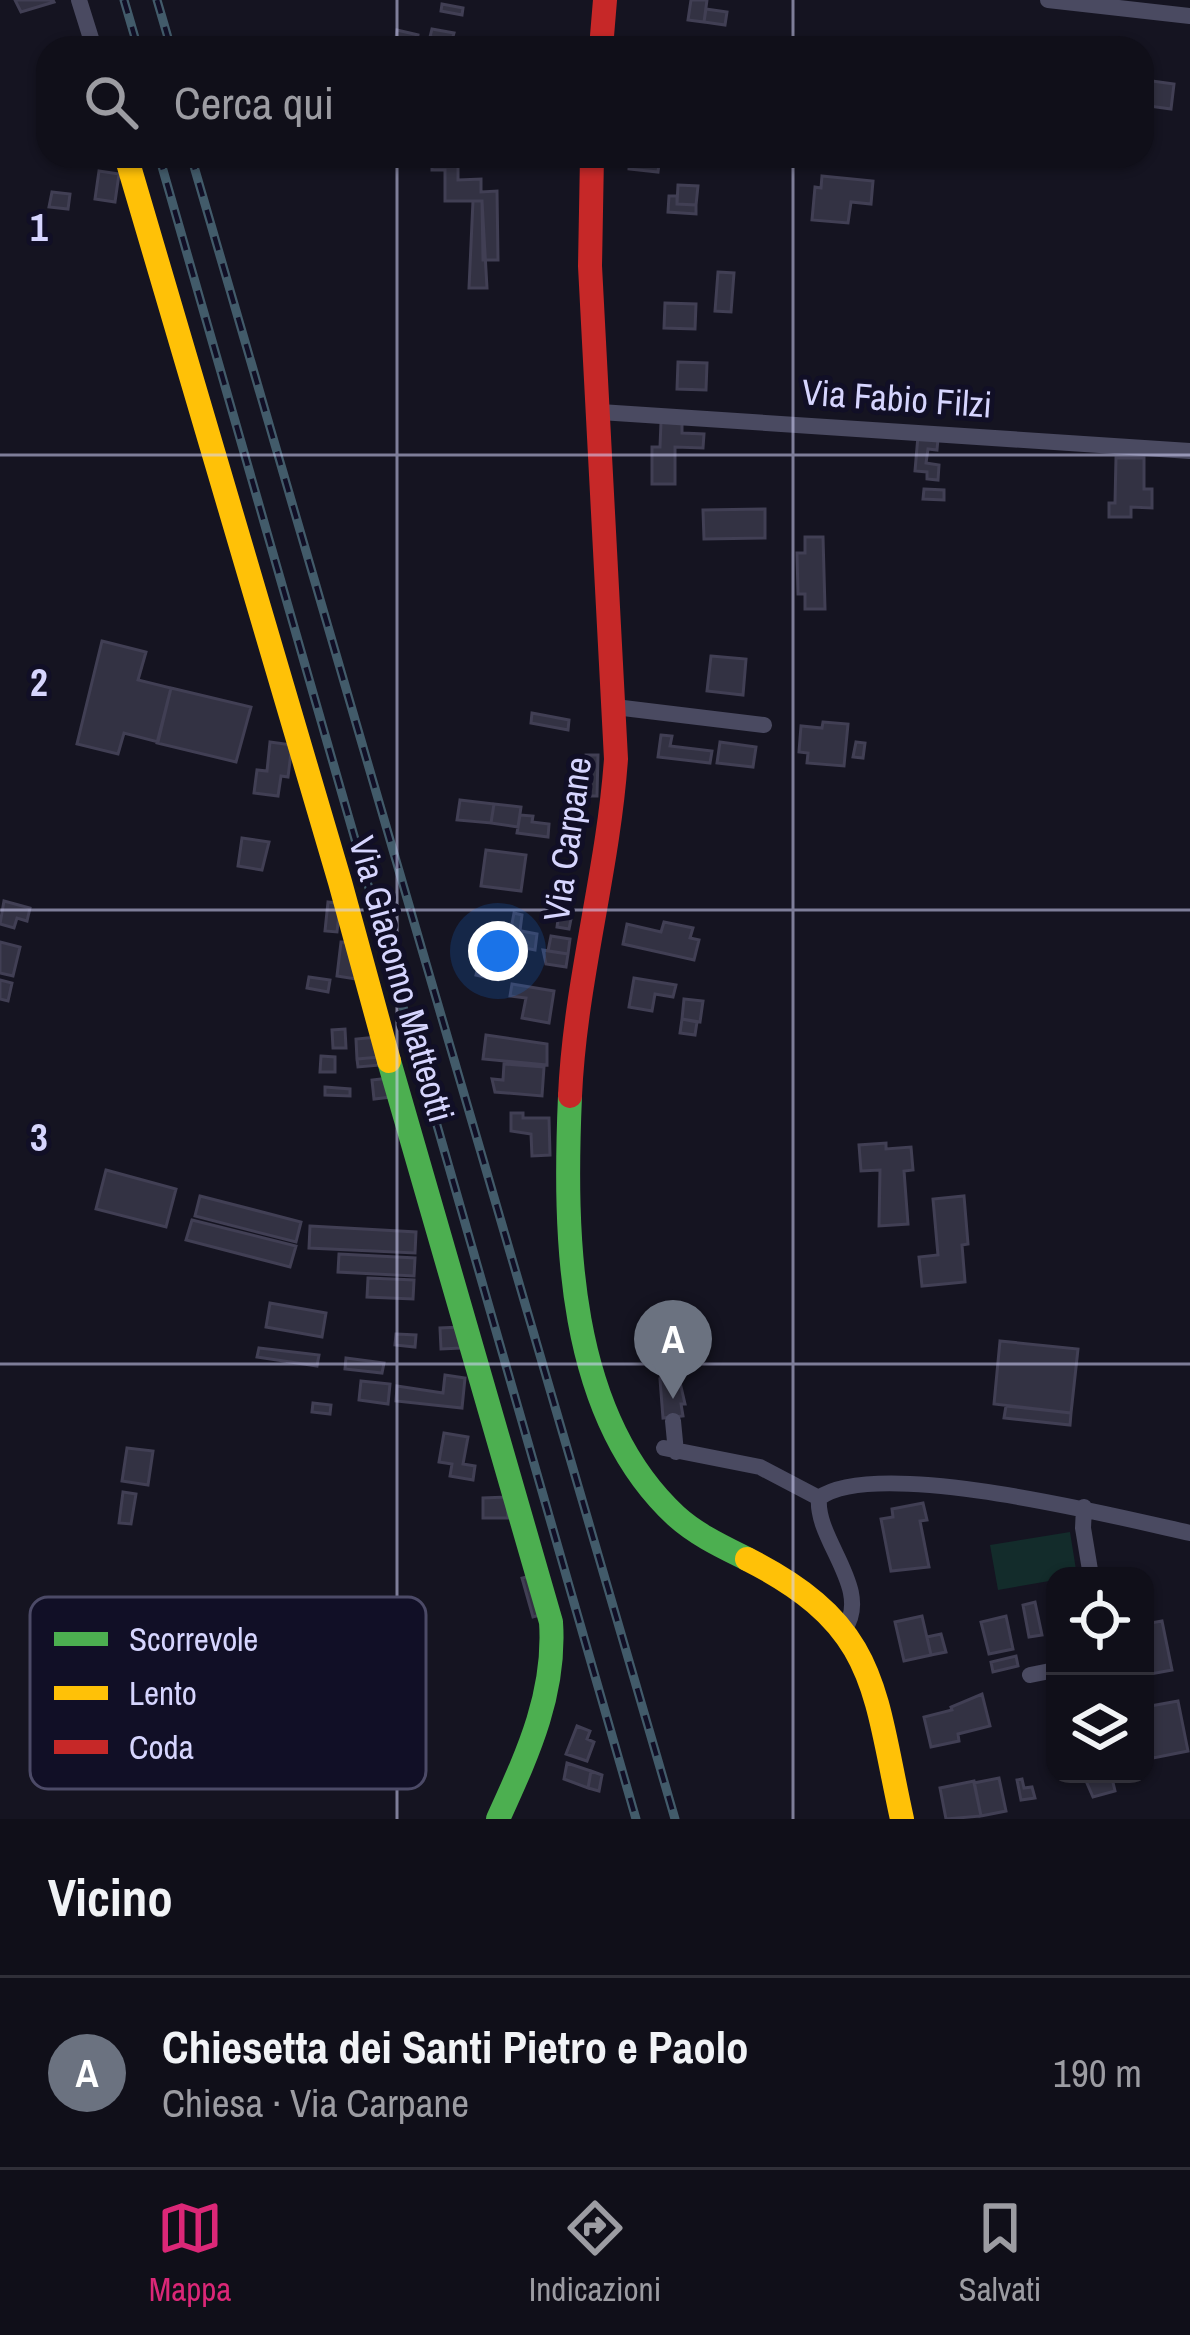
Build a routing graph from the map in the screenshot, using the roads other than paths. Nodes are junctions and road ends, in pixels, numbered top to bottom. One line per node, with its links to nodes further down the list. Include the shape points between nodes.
1 (79, 0): 5 (street)
2 (605, 0): 6 (street)
3 (1048, 0): 4 (street)
4 (1190, 16)
5 (90, 36)
6 (602, 36)
7 (129, 168): 21 (street, Via Giacomo Matteotti, via 551,1622 549,1690)
8 (592, 168): 9 (street, Via Carpane)
9 (600, 412): 10 (street, Via Fabio Filzi); 11 (street, Via Carpane)
10 (1190, 451)
11 (615, 707): 12 (street); 18 (street, Via Carpane, via 612,818 572,1052 574,1255 597,1389 622,1448 685,1523 794,1584)
12 (764, 725)
13 (673, 1421): 14 (street, via 670,1450 760,1467)
14 (818, 1498): 15 (street, via 861,1484 901,1485); 18 (street, Via Carpane, via 850,1590)
15 (1084, 1508): 16 (street); 17 (street)
16 (1190, 1533)
17 (1089, 1567)
18 (844, 1630): 22 (street, Via Carpane, via 866,1671)
19 (1046, 1672): 20 (street)
20 (1030, 1675)
21 (498, 1819)
22 (902, 1819)

